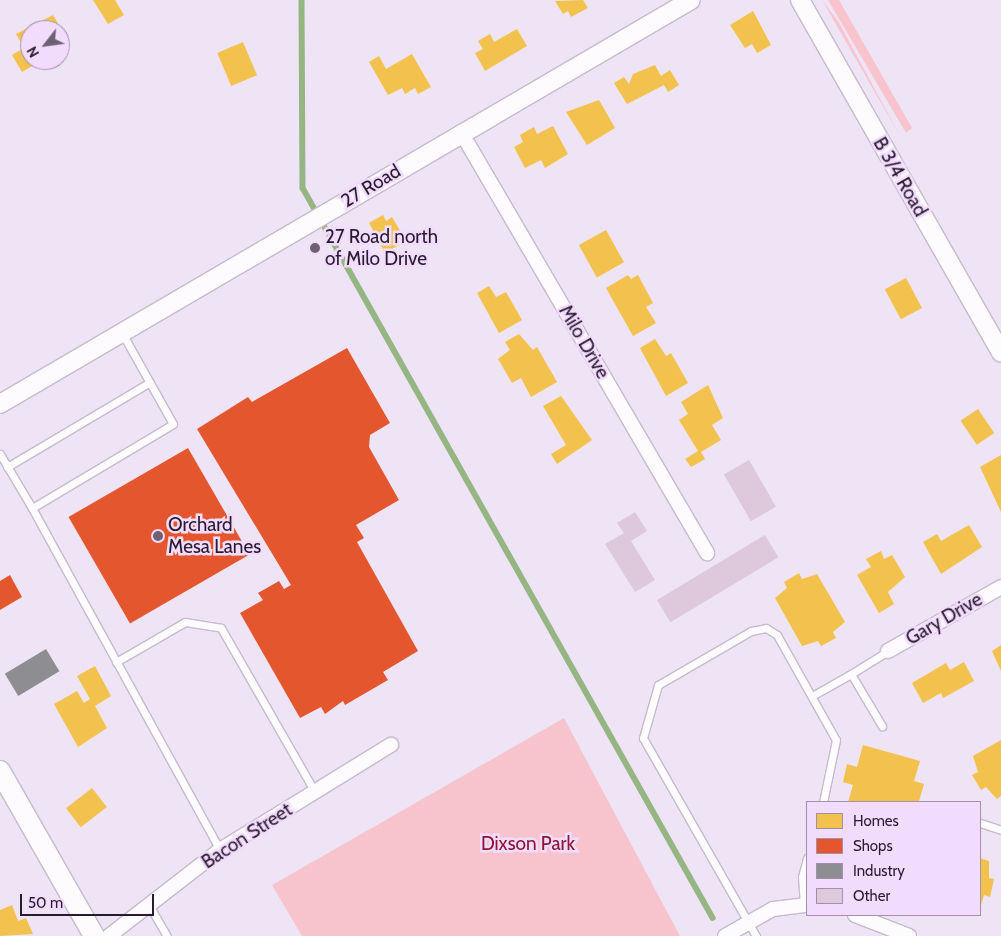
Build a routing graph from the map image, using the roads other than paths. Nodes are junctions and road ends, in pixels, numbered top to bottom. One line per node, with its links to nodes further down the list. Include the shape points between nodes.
1 (691, 0): 3 (street, 27 Road)
2 (800, 0): 5 (street, B 3/4 Road)
3 (461, 132): 4 (street, 27 Road); 11 (street, Milo Drive)
4 (122, 333): 6 (lane); 7 (street, 27 Road)
5 (1001, 353)
6 (150, 382): 9 (lane); 10 (lane, via 173,424)
7 (0, 404)
8 (0, 454): 9 (lane)
9 (7, 467): 10 (lane)
10 (32, 508): 14 (lane)
11 (708, 552)
12 (1001, 587): 13 (street, Gary Drive)
13 (888, 651): 15 (lane)
14 (116, 662): 20 (lane, via 185,622 221,628); 24 (lane)
15 (851, 674): 16 (lane); 17 (lane)
16 (812, 696): 21 (lane, via 836,740); 29 (lane, via 777,635 766,628 751,631 658,684 643,738)
17 (882, 726)
18 (391, 745): 20 (street, Bacon Street)
19 (0, 771): 30 (main road)
20 (315, 792): 24 (street, Bacon Street)
21 (823, 801)
22 (981, 823): 23 (lane)
23 (1001, 830)
24 (220, 850): 26 (street, Bacon Street)
25 (806, 862): 27 (lane, via 802,877)
26 (149, 905): 31 (street, Bacon Street); 32 (lane)
27 (806, 905): 29 (street, via 773,909)
28 (857, 916): 35 (street)
29 (748, 923): 33 (street); 34 (lane)
30 (94, 936)
31 (109, 936)
32 (167, 936)
33 (725, 936)
34 (756, 936)
35 (908, 936)

